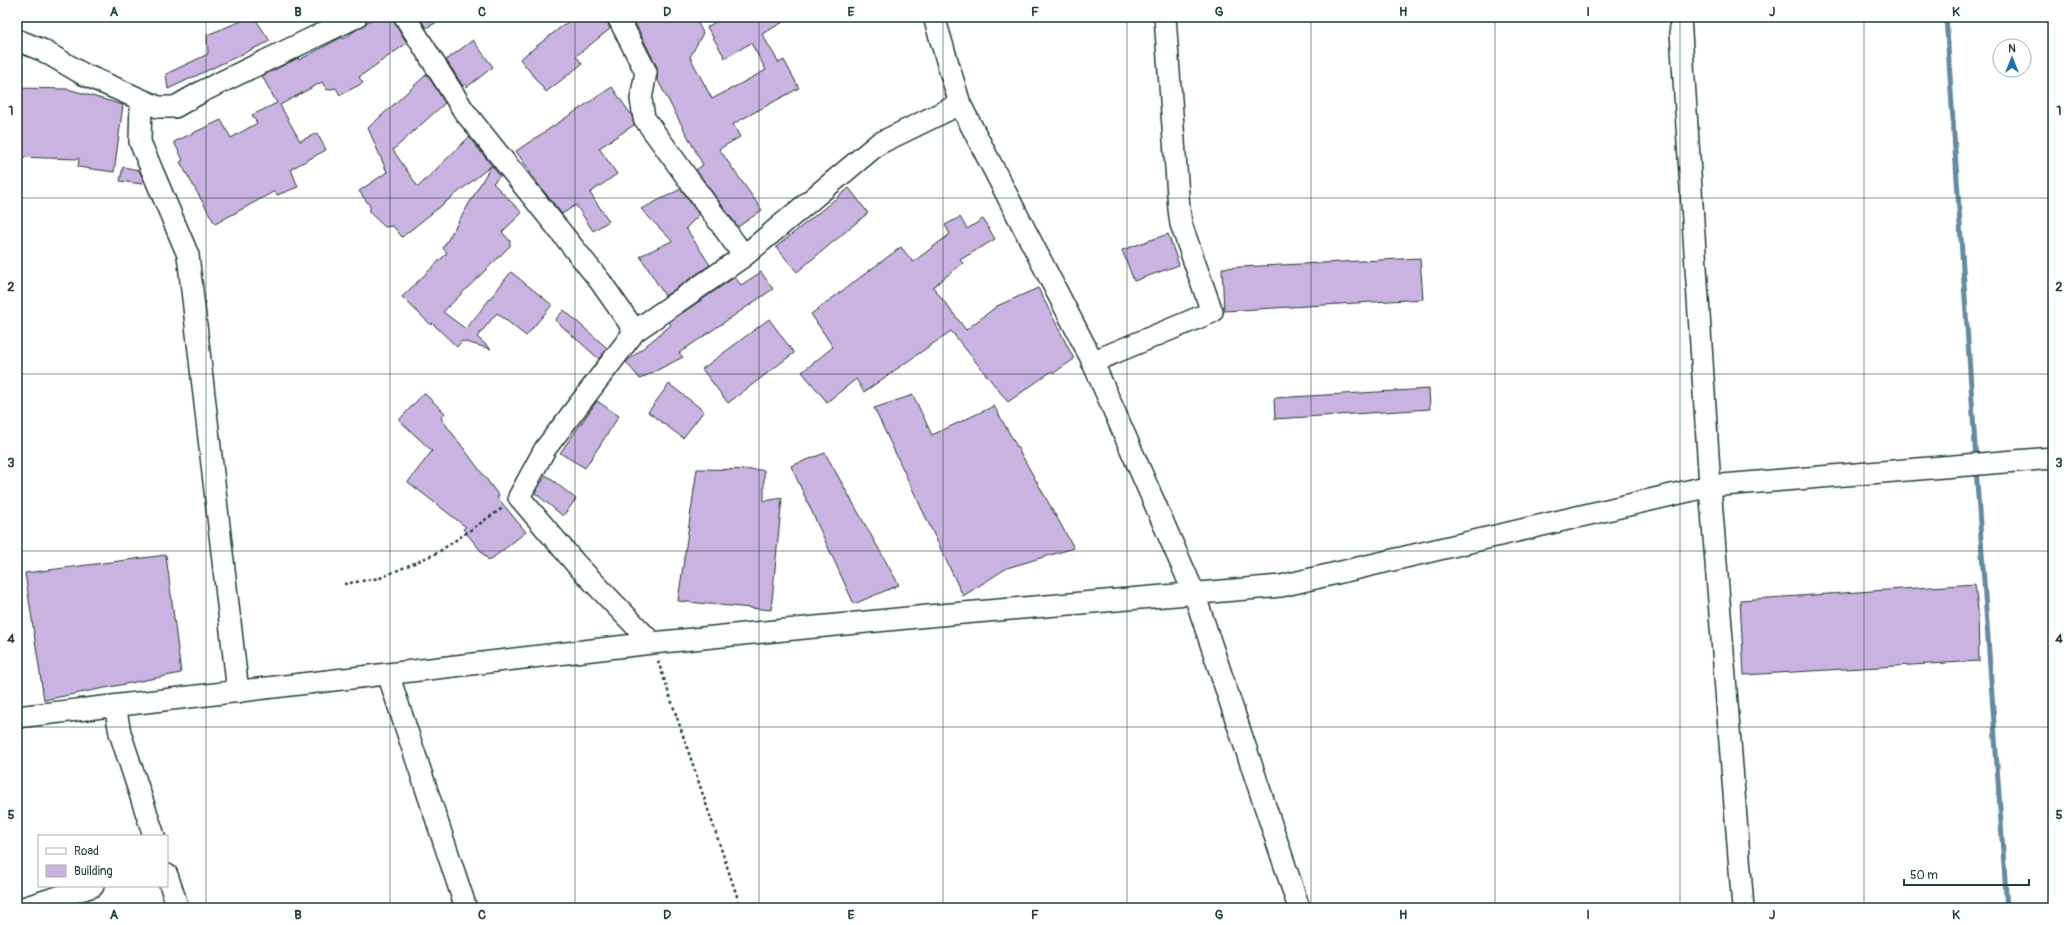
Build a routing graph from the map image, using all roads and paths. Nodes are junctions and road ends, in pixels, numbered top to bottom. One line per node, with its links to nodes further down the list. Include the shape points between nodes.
1 (356, 17): 8 (street, via 175,107 158,107)
2 (405, 17): 11 (street, via 464,111 600,281)
3 (618, 17): 10 (street, via 646,72 641,99 644,118)
4 (934, 17): 9 (street)
5 (1165, 17): 12 (street, via 1181,224 1212,312)
6 (1680, 17): 14 (street)
7 (17, 40): 8 (street)
8 (141, 100): 20 (street, via 140,142 188,255)
9 (960, 104): 10 (street, via 878,144); 12 (street)
10 (744, 256): 11 (street)
11 (635, 331): 15 (street, via 545,449)
12 (1092, 362): 17 (street)
13 (2053, 458): 14 (street)
14 (1710, 486): 17 (street, via 1281,586); 31 (street)
15 (519, 497): 16 (path, via 437,553 380,578); 18 (street, via 576,564)
16 (344, 584)
17 (1194, 593): 18 (street); 30 (street)
18 (652, 643): 19 (street); 29 (path)
19 (388, 674): 20 (street); 28 (street)
20 (238, 692): 21 (street)
21 (115, 706): 22 (street); 23 (street, via 120,732)
22 (17, 718)
23 (154, 835)
24 (168, 878): 27 (street)
25 (90, 887): 26 (street)
26 (23, 908)
27 (178, 908)
28 (466, 908)
29 (740, 908)
30 (1299, 908)
31 (1743, 908)

